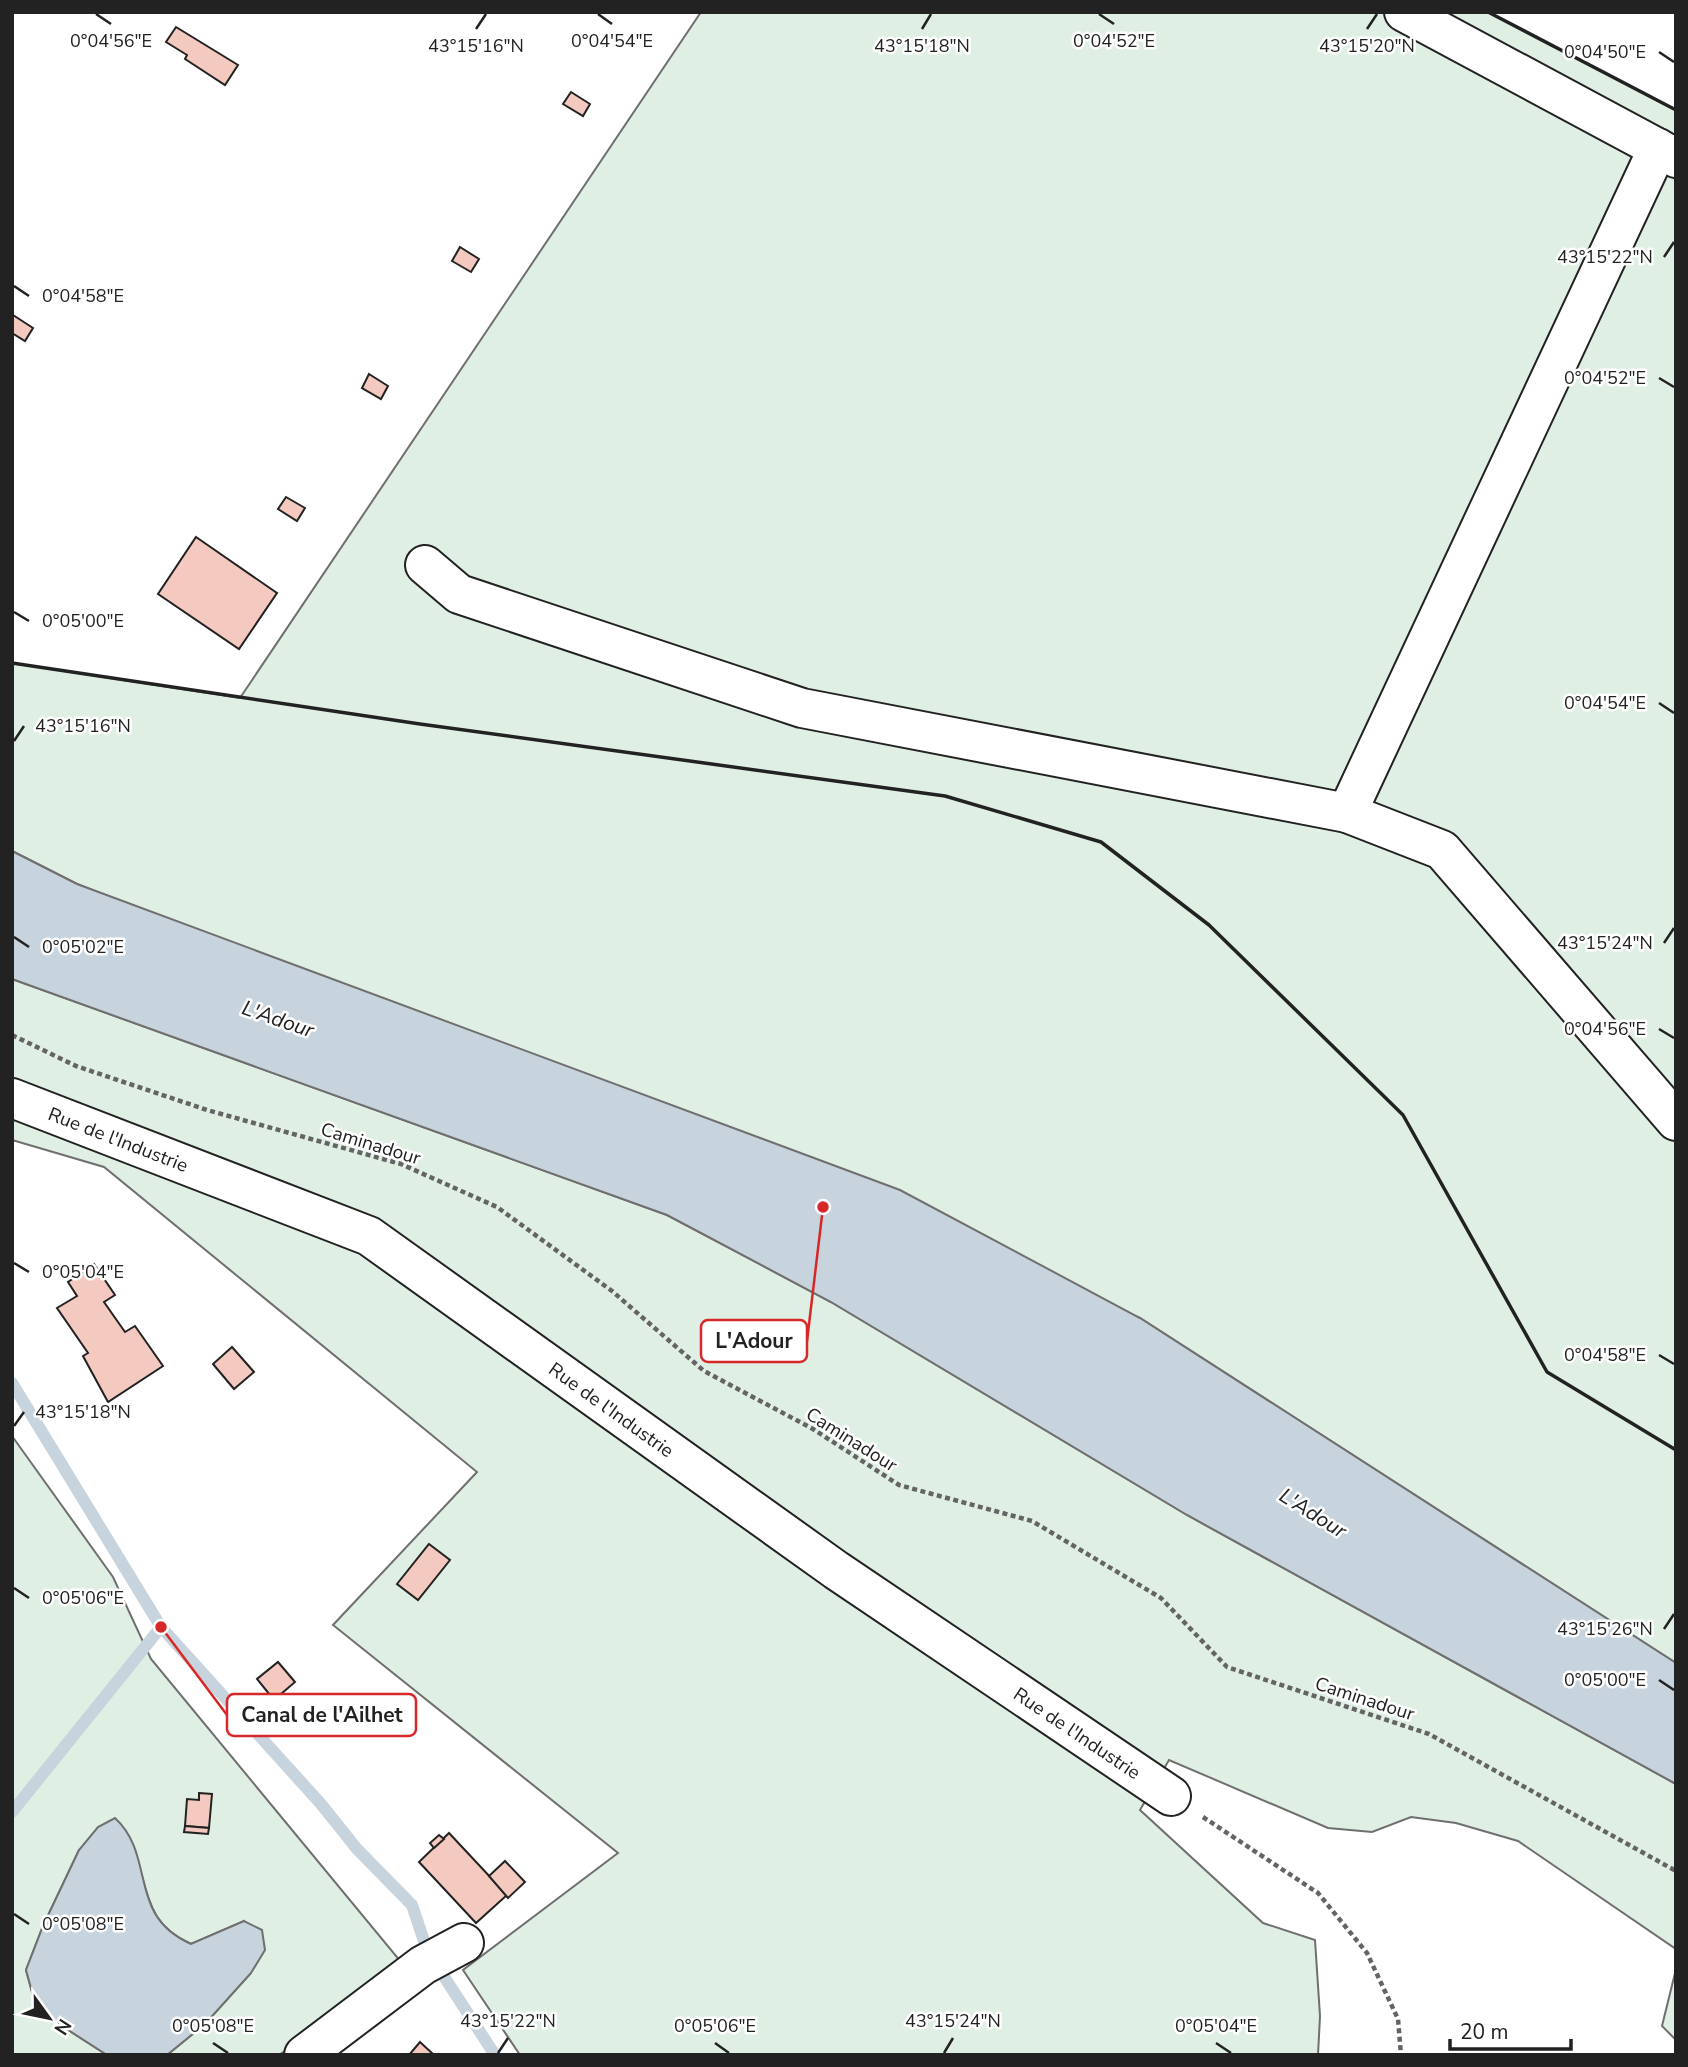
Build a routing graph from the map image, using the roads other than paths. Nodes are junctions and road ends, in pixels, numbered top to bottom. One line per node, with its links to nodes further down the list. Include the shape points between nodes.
1 (1404, 12): 2 (lane)
2 (1667, 153): 4 (lane)
3 (425, 565): 4 (lane, via 459,594 802,708)
4 (1347, 813): 6 (lane, via 1443,850)
5 (12, 1098): 7 (lane, Rue de l'Industrie, via 369,1237 836,1570)
6 (1676, 1121)
7 (1171, 1796)
8 (464, 1943): 9 (lane, via 423,1965)
9 (304, 2055)

